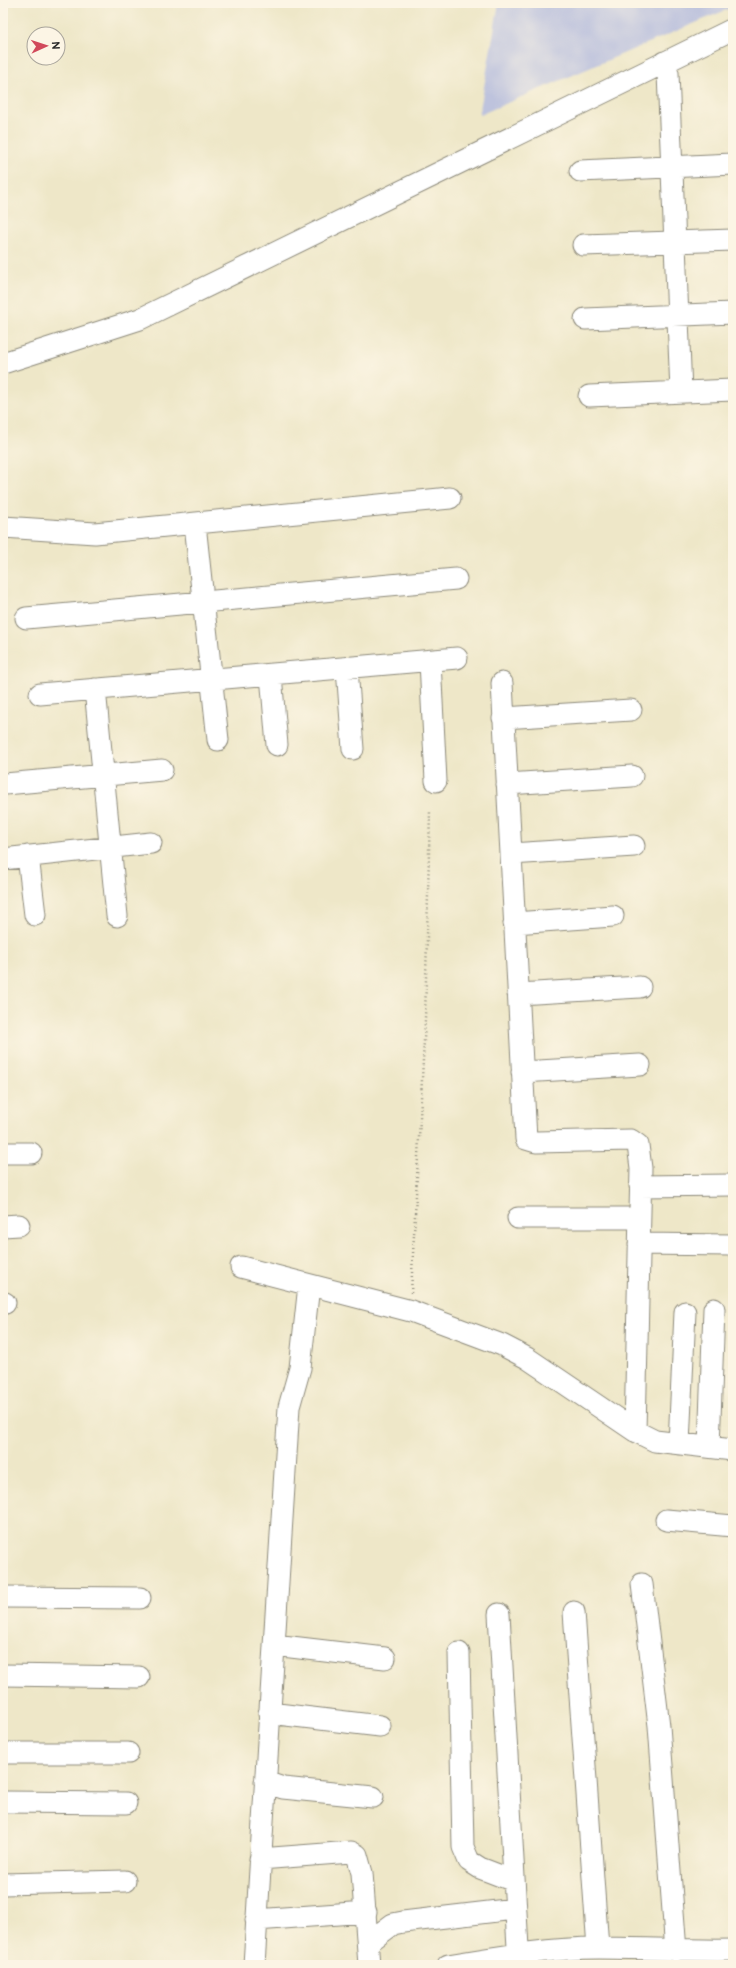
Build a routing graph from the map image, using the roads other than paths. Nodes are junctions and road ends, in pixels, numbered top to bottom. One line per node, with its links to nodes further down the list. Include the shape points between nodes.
1 (733, 28): 2 (street)
2 (664, 62): 4 (street, via 668,73); 12 (street, via 140,319)
3 (733, 164): 4 (street)
4 (672, 167): 5 (street); 7 (street)
5 (580, 171)
6 (733, 240): 7 (street)
7 (675, 242): 8 (street); 10 (street)
8 (583, 245)
9 (733, 313): 10 (street)
10 (678, 315): 11 (street); 14 (street)
11 (586, 319)
12 (3, 363)
13 (733, 390): 14 (street)
14 (681, 392): 15 (street)
15 (589, 396)
16 (450, 498): 17 (street)
17 (195, 524): 18 (street, via 95,533); 20 (street)
18 (3, 527)
19 (456, 578): 20 (street)
20 (204, 601): 21 (street); 26 (street)
21 (26, 618)
22 (457, 658): 23 (street)
23 (430, 661): 24 (street); 38 (street)
24 (347, 668): 25 (street); 34 (street)
25 (271, 675): 26 (street); 33 (street)
26 (211, 680): 28 (street); 32 (street)
27 (502, 683): 31 (street)
28 (95, 689): 29 (street); 36 (street)
29 (40, 694)
30 (631, 710): 31 (street)
31 (503, 718): 40 (street)
32 (218, 740)
33 (277, 745)
34 (353, 749)
35 (162, 770): 36 (street)
36 (104, 775): 39 (street); 43 (street)
37 (632, 776): 40 (street)
38 (436, 781)
39 (5, 784)
40 (507, 784): 44 (street)
41 (151, 843): 43 (street)
42 (634, 846): 44 (street)
43 (110, 847): 45 (street); 48 (street)
44 (511, 854): 50 (street)
45 (28, 856): 46 (street); 47 (street)
46 (3, 858)
47 (35, 915)
48 (117, 916)
49 (613, 916): 50 (street)
50 (514, 923): 52 (street)
51 (640, 987): 52 (street)
52 (518, 994): 54 (street)
53 (640, 1065): 54 (street)
54 (522, 1072): 58 (street, via 526,1139 536,1142 631,1140 638,1145 640,1154)
55 (31, 1152): 56 (street)
56 (3, 1153)
57 (733, 1185): 58 (street)
58 (640, 1186): 60 (street)
59 (518, 1218): 60 (street)
60 (639, 1218): 61 (street)
61 (639, 1244): 62 (street); 67 (street)
62 (733, 1245)
63 (241, 1267): 64 (street)
64 (309, 1285): 67 (street, via 411,1312 516,1351); 78 (street, via 300,1368 289,1407)
65 (714, 1309): 69 (street)
66 (685, 1312): 68 (street)
67 (635, 1431): 68 (street, via 655,1441)
68 (679, 1444): 69 (street)
69 (709, 1447): 70 (street)
70 (733, 1450)
71 (666, 1520): 72 (street)
72 (733, 1526)
73 (642, 1584): 101 (street, via 660,1726)
74 (3, 1597): 75 (street)
75 (140, 1598)
76 (574, 1612): 99 (street)
77 (499, 1614): 93 (street)
78 (274, 1645): 80 (street); 83 (street)
79 (459, 1653): 93 (street, via 463,1847 469,1861)
80 (385, 1658)
81 (3, 1675): 82 (street)
82 (139, 1677)
83 (269, 1713): 84 (street); 87 (street)
84 (380, 1726)
85 (3, 1753): 86 (street)
86 (128, 1753)
87 (265, 1782): 88 (street, via 283,1788); 91 (street)
88 (373, 1797)
89 (3, 1802): 90 (street)
90 (126, 1803)
91 (260, 1859): 96 (street, via 351,1852 357,1855 361,1867); 97 (street)
92 (125, 1881): 94 (street)
93 (514, 1881): 95 (street)
94 (3, 1884)
95 (515, 1909): 98 (street, via 393,1924); 102 (street)
96 (366, 1912): 97 (street); 98 (street)
97 (256, 1920): 103 (street)
98 (368, 1942): 104 (street)
99 (598, 1948): 101 (street); 102 (street)
100 (733, 1950): 101 (street)
101 (676, 1951)
102 (518, 1960): 105 (street)
103 (254, 1965)
104 (369, 1965)
105 (448, 1965)

